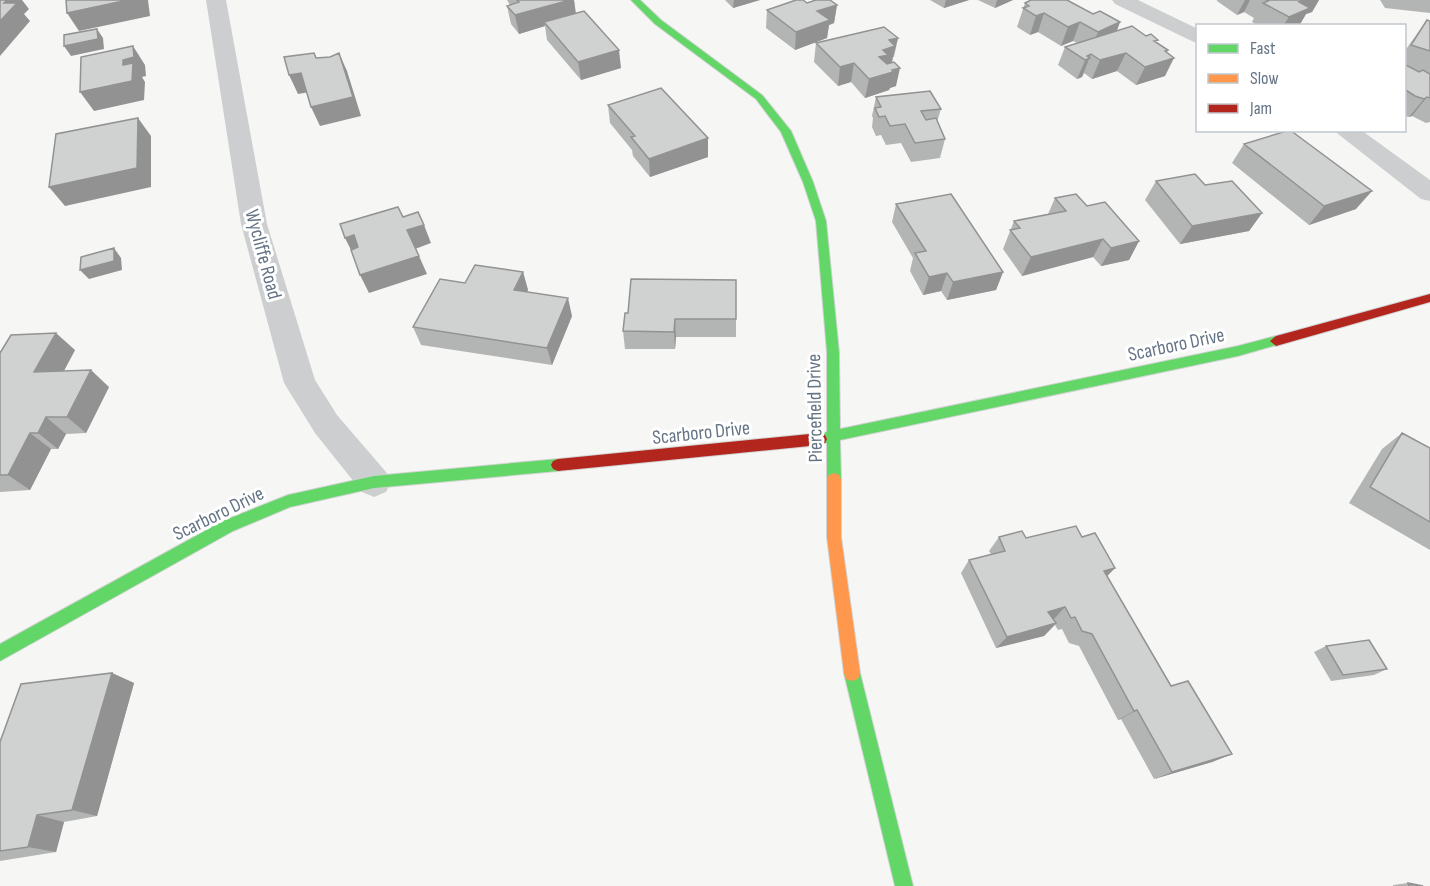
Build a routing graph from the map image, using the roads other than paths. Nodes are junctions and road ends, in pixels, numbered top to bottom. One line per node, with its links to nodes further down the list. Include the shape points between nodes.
1 (216, 0): 9 (street, Wycliffe Road, via 254,224 300,383 326,424)
2 (635, 0): 8 (street, Piercefield Drive, via 658,22 759,97 786,131 821,221 833,352)
3 (1122, 0): 4 (street)
4 (1196, 37)
5 (1348, 132): 6 (street)
6 (1430, 193)
7 (1430, 298): 8 (street, Scarboro Drive, via 1238,351)
8 (835, 437): 9 (street, Scarboro Drive); 11 (street, Piercefield Drive, via 834,537 853,681)
9 (374, 482): 10 (street, Scarboro Drive, via 288,501 228,526)
10 (0, 653)
11 (904, 886)

